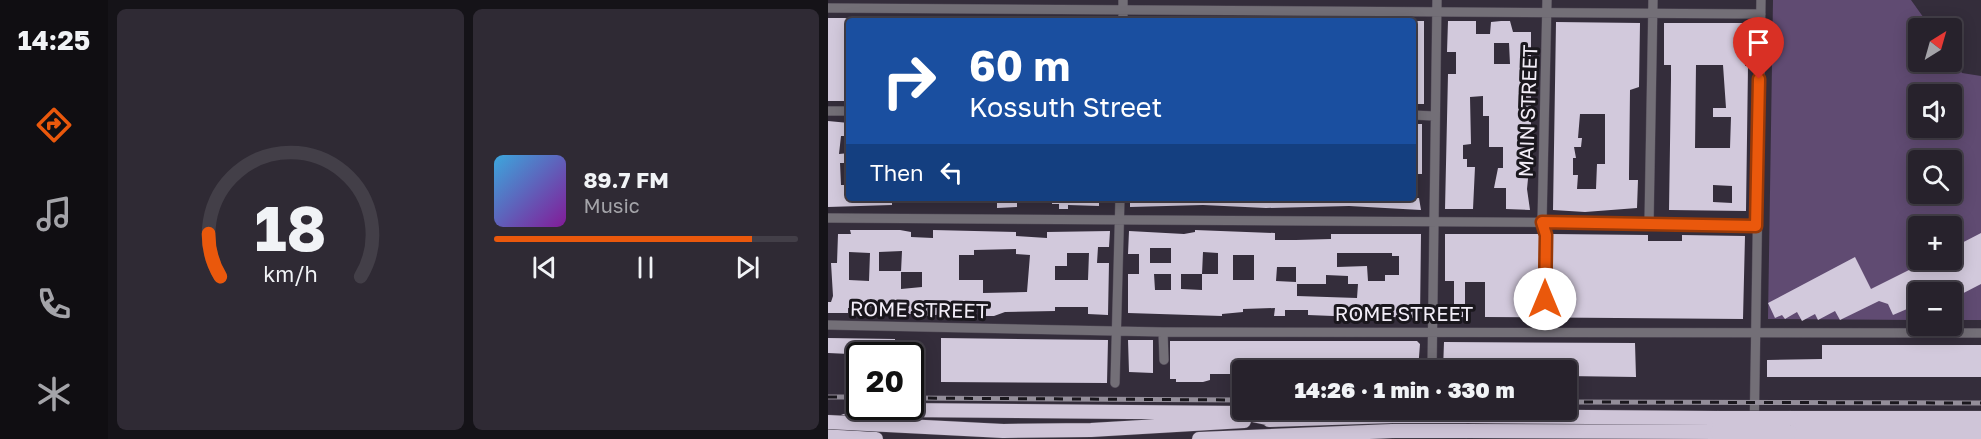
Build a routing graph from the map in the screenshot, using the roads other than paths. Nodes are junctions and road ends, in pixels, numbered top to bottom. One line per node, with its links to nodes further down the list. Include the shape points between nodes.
1 (1437, 0): 8 (street)
2 (1547, 0): 9 (street, MAIN STREET)
3 (1653, 0): 10 (street)
4 (1761, 0): 11 (street)
5 (1123, 4): 6 (street); 7 (street)
6 (828, 8)
7 (1228, 10): 8 (street); 12 (street)
8 (1436, 11): 9 (street); 16 (street)
9 (1547, 11): 10 (street); 21 (street, MAIN STREET)
10 (1652, 13): 11 (street); 22 (street)
11 (1761, 14): 23 (street)
12 (1227, 18)
13 (828, 111): 14 (street)
14 (846, 111)
15 (1416, 115): 16 (street)
16 (1434, 116): 20 (street)
17 (1120, 201): 19 (street)
18 (828, 218): 19 (street)
19 (1120, 221): 20 (street); 26 (street)
20 (1432, 221): 21 (street); 27 (street)
21 (1542, 222): 22 (street); 24 (street, MAIN STREET, via 1546,235)
22 (1649, 223): 23 (street)
23 (1756, 226): 29 (street)
24 (1545, 299)
25 (828, 325): 26 (street, ROME STREET)
26 (1118, 330): 28 (street, ROME STREET); 33 (street)
27 (1433, 331): 28 (street, ROME STREET); 29 (street, ROME STREET); 32 (street)
28 (1163, 332): 31 (street)
29 (1756, 333): 30 (street, ROME STREET); 46 (street)
30 (1981, 333)
31 (1164, 360)
32 (1432, 360)
33 (1115, 383)
34 (1232, 413): 39 (highway, via 903,410)
35 (1577, 416): 40 (highway, bridge, via 1717,417)
36 (1981, 418): 40 (highway)
37 (1276, 420): 39 (highway, bridge, via 1003,431)
38 (1431, 420): 45 (street)
39 (828, 424)
40 (1791, 425): 41 (highway); 44 (highway, bridge, via 1717,432 1467,431)
41 (1981, 432)
42 (828, 436): 43 (highway)
43 (876, 439)
44 (1199, 439)
45 (1431, 439)
46 (1754, 439)

